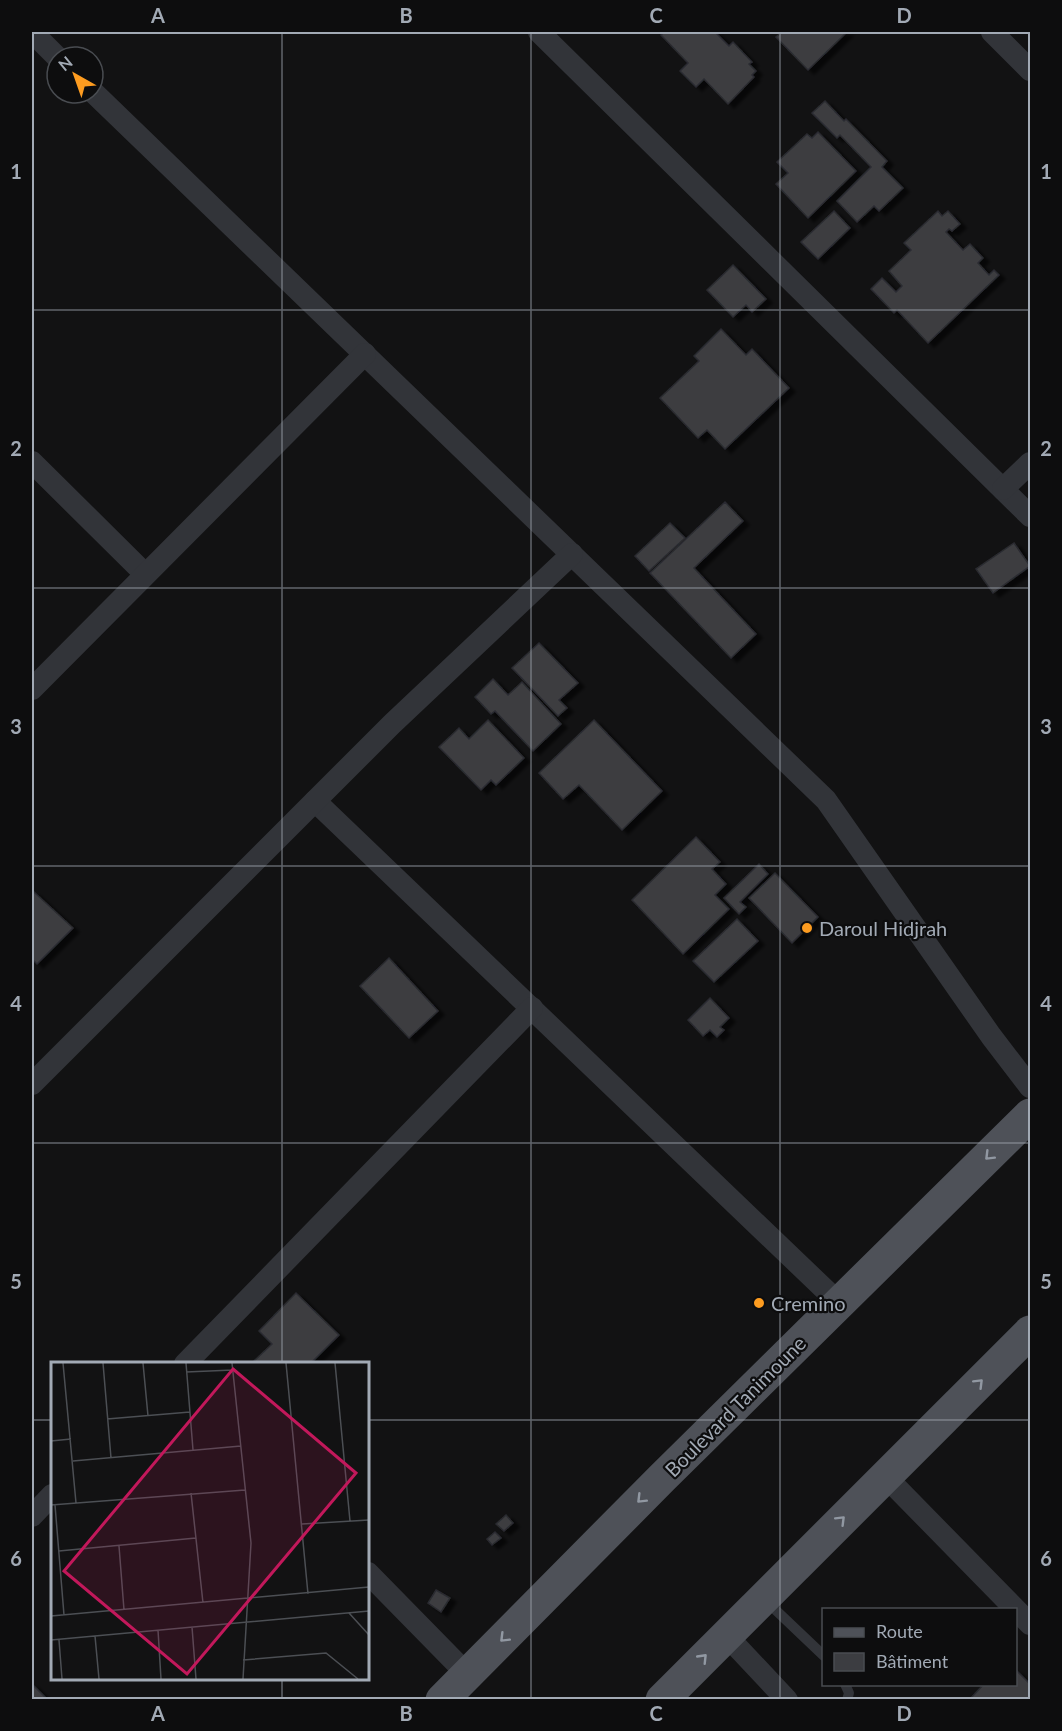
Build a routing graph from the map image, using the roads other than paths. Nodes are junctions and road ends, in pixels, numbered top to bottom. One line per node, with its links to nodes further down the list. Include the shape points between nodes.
1 (32, 32): 4 (street)
2 (539, 32): 10 (street)
3 (992, 32): 5 (street)
4 (45, 45)
5 (1030, 70)
6 (105, 104): 7 (street)
7 (365, 354): 12 (street); 13 (street)
8 (32, 462): 13 (street)
9 (1030, 463): 10 (street)
10 (1003, 489): 11 (street)
11 (1030, 516)
12 (572, 554): 15 (street); 18 (street, via 826,800)
13 (145, 574): 14 (street)
14 (32, 689)
15 (315, 801): 16 (street); 17 (street)
16 (532, 1008): 20 (street); 22 (street)
17 (32, 1084)
18 (1030, 1088)
19 (1030, 1114): 20 (main road, Boulevard Tanimoune, one-way to 20)
20 (839, 1303): 33 (main road, Boulevard Tanimoune, one-way to 33)
21 (1030, 1332): 23 (main road, one-way to 21)
22 (187, 1362)
23 (885, 1476): 27 (main road, one-way to 23); 28 (street)
24 (51, 1496): 25 (street)
25 (32, 1516)
26 (369, 1574): 33 (street)
27 (762, 1598): 31 (main road); 32 (lane)
28 (1014, 1608)
29 (1017, 1611): 30 (street)
30 (1030, 1624)
31 (726, 1634): 35 (main road, one-way to 31); 36 (street)
32 (822, 1654)
33 (467, 1674): 34 (main road, Boulevard Tanimoune)
34 (442, 1700)
35 (662, 1700)
36 (787, 1700)

